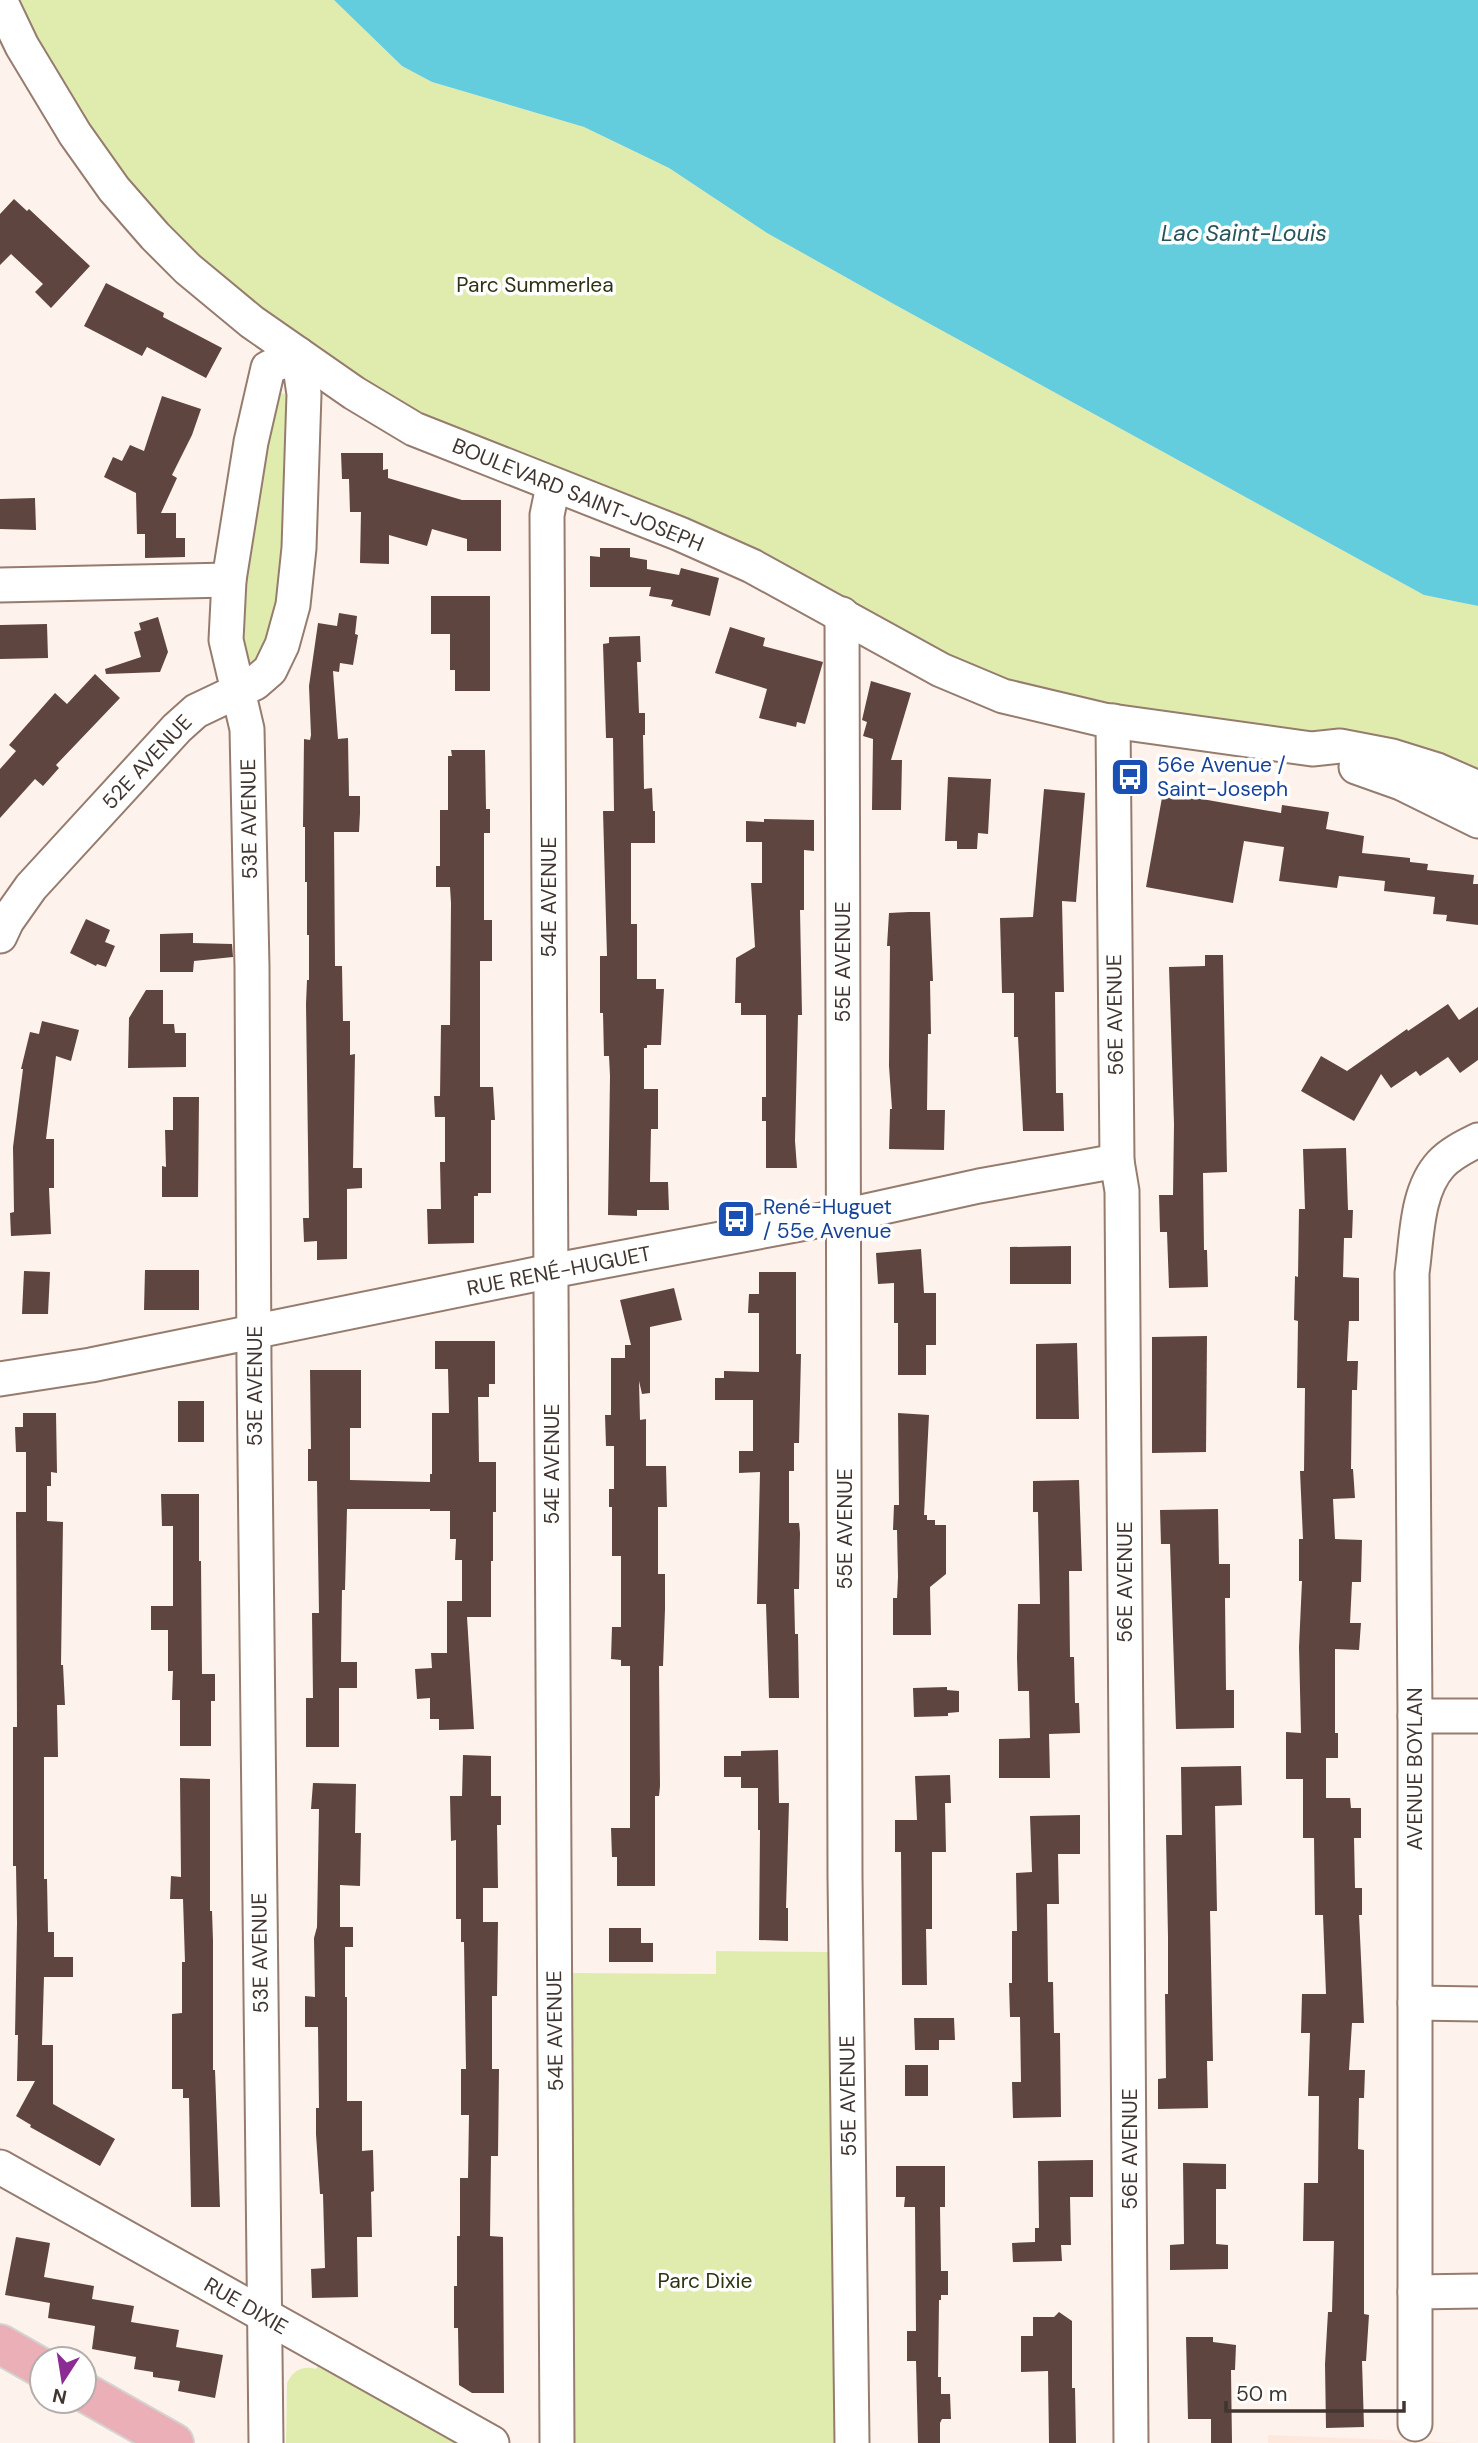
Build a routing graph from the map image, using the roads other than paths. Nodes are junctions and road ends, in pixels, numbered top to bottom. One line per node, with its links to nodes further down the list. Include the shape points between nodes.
1 (0, 0): 2 (street, BOULEVARD SAINT-JOSEPH, via 43,83 114,189 188,270)
2 (298, 355): 3 (street, BOULEVARD SAINT-JOSEPH, via 414,429); 4 (street, via 268,368 262,387); 7 (street, via 304,394 293,605 270,670)
3 (553, 486): 6 (street, BOULEVARD SAINT-JOSEPH, via 680,534); 16 (street, 54E AVENUE, via 547,514)
4 (229, 580): 5 (street); 7 (street, via 226,640)
5 (0, 585)
6 (842, 614): 8 (street, BOULEVARD SAINT-JOSEPH, via 971,684); 15 (street, 55E AVENUE)
7 (237, 690): 12 (street, 52E AVENUE, via 196,711 177,728 31,887); 17 (street, 53E AVENUE, via 247,729)
8 (1112, 721): 9 (street, BOULEVARD SAINT-JOSEPH); 14 (street, 56E AVENUE)
9 (1311, 749): 10 (street, BOULEVARD SAINT-JOSEPH, via 1340,746 1392,756); 11 (street, BOULEVARD SAINT-JOSEPH, via 1401,783)
10 (1478, 788)
11 (1478, 821)
12 (0, 936)
13 (1478, 1140): 19 (street, AVENUE BOYLAN, via 1442,1163 1429,1183 1412,1273)
14 (1117, 1161): 15 (street, RUE RENÉ-HUGUET); 36 (street, 56E AVENUE, via 1122,1191)
15 (843, 1216): 16 (street, RUE RENÉ-HUGUET); 35 (street, 55E AVENUE)
16 (551, 1271): 17 (street, RUE RENÉ-HUGUET); 34 (street, 54E AVENUE)
17 (255, 1333): 18 (street, RUE RENÉ-HUGUET); 26 (street, 53E AVENUE)
18 (0, 1379)
19 (1415, 1716): 20 (street); 21 (street, AVENUE BOYLAN)
20 (1478, 1716)
21 (1415, 2003): 22 (street); 25 (street, AVENUE BOYLAN)
22 (1478, 2004)
23 (0, 2167): 26 (street, RUE DIXIE)
24 (1478, 2291): 25 (street)
25 (1415, 2292): 30 (street, AVENUE BOYLAN)
26 (265, 2316): 32 (street, 53E AVENUE); 33 (street, RUE DIXIE)
27 (0, 2344): 28 (main road)
28 (28, 2360)
29 (98, 2400): 31 (main road)
30 (1415, 2424)
31 (174, 2443)
32 (266, 2443)
33 (492, 2443)
34 (557, 2443)
35 (852, 2443)
36 (1131, 2443)

